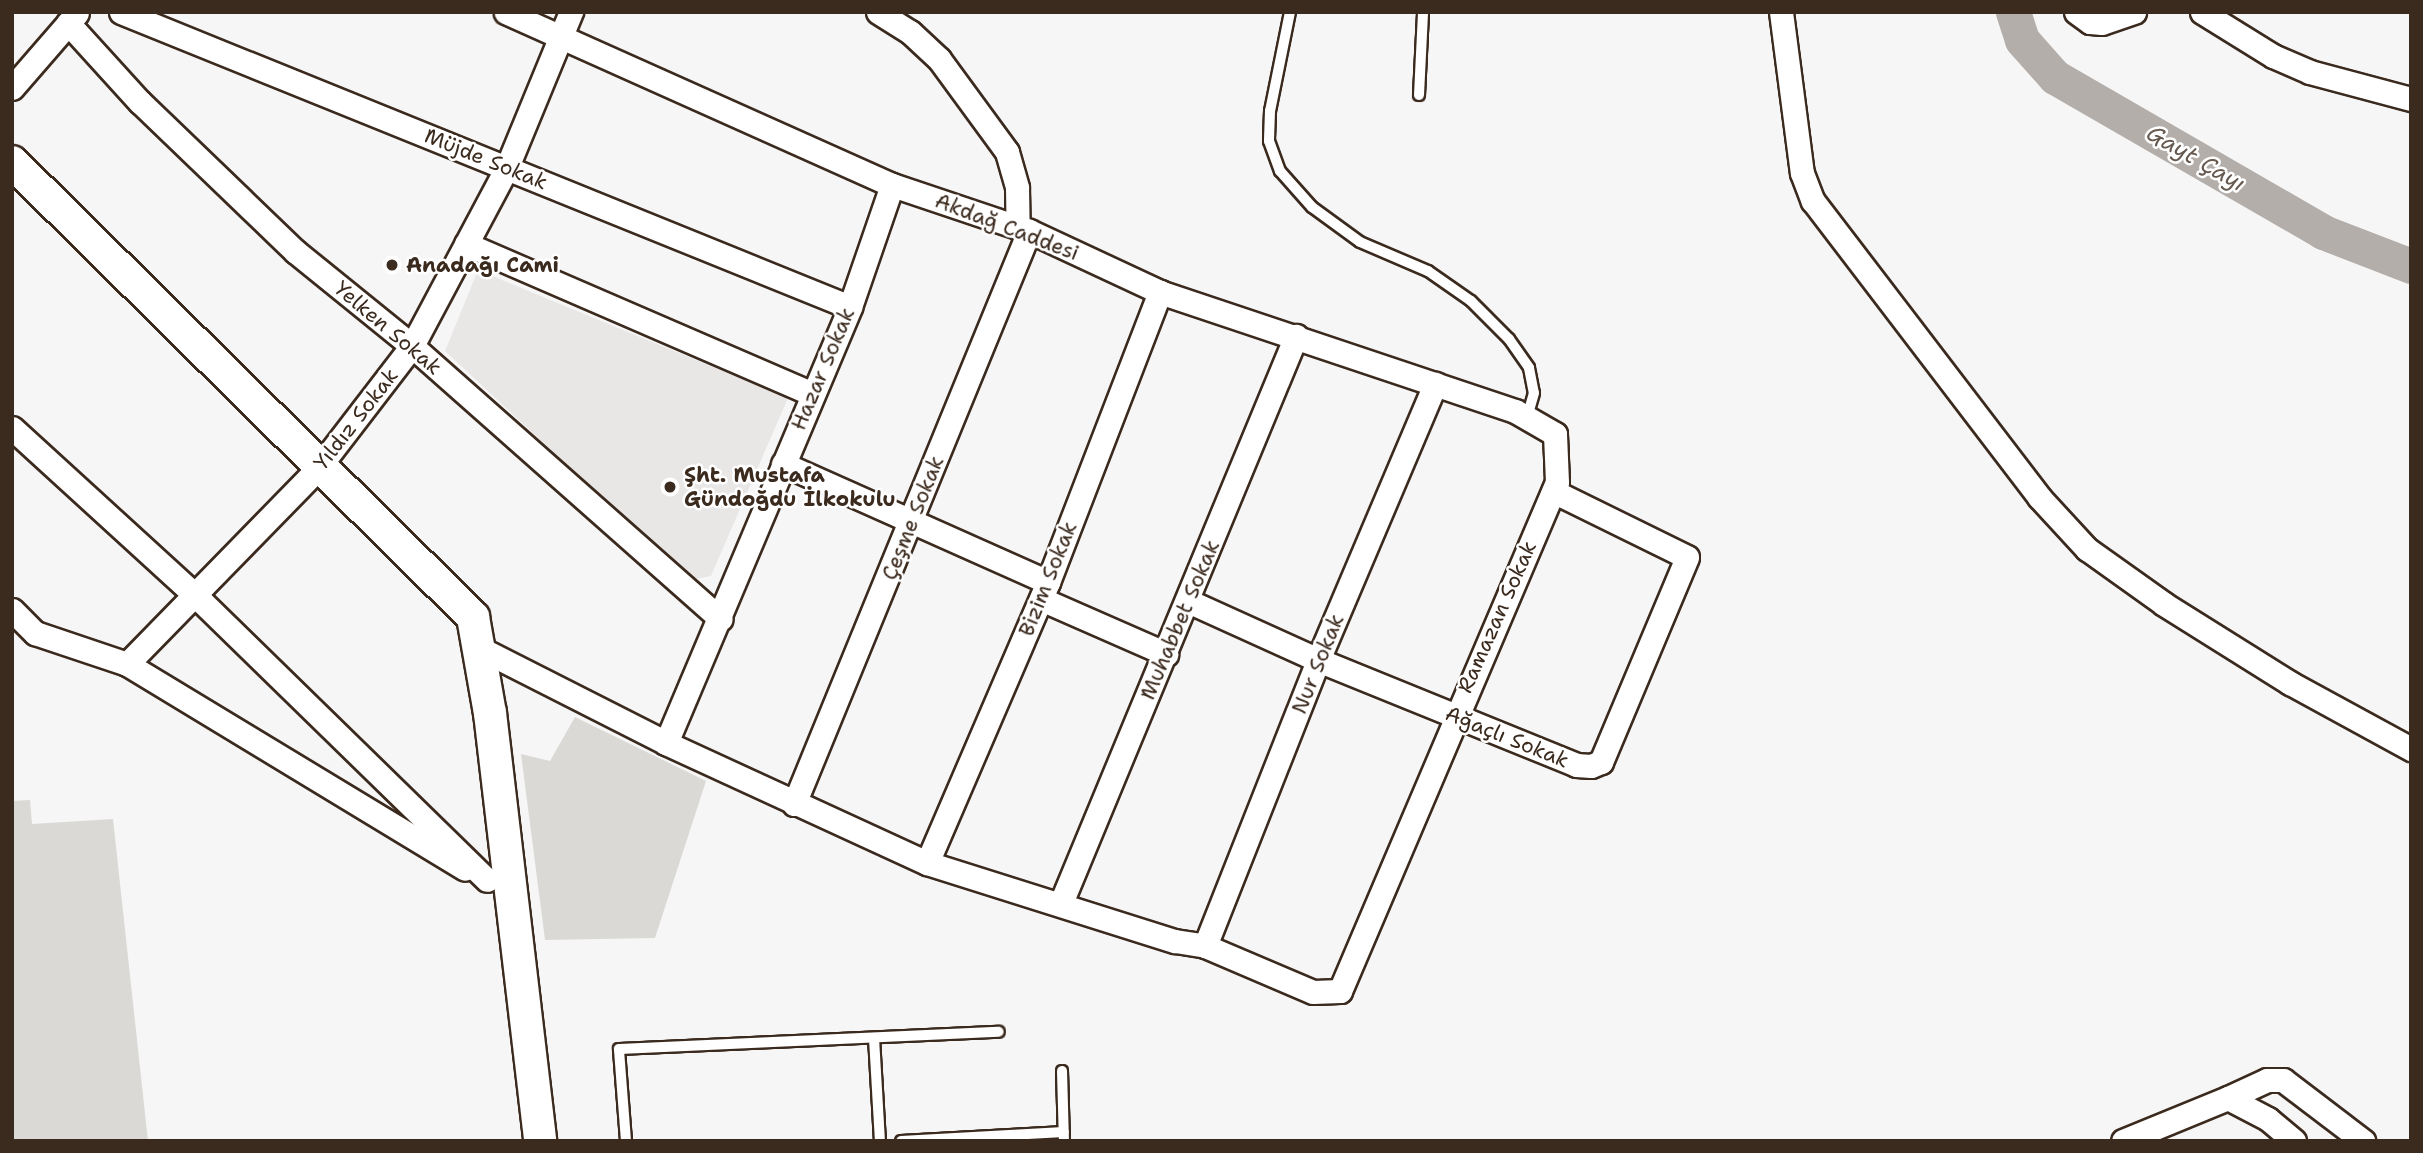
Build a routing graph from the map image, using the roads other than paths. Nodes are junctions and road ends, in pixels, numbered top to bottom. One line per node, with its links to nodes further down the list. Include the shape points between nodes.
1 (121, 12): 17 (street, Müjde Sokak)
2 (506, 12): 12 (street, Akdağ Caddesi)
3 (571, 12): 12 (street, Yıldız Sokak)
4 (878, 12): 19 (street, via 910,32 939,59 1007,152)
5 (1290, 12): 27 (lane, via 1270,111 1269,141 1280,171 1312,207 1360,242 1429,271 1471,301 1529,368 1534,393)
6 (1423, 12): 14 (lane)
7 (1781, 12): 47 (street, via 1802,173 1813,201 2039,497 2087,549 2164,604 2290,683)
8 (2076, 12): 9 (street, via 2090,22 2102,23)
9 (2134, 12)
10 (2202, 12): 15 (street, via 2273,56 2310,72)
11 (73, 18): 13 (street); 24 (street, Yelken Sokak, via 140,102 296,252)
12 (562, 36): 17 (street, Yıldız Sokak); 18 (street, Akdağ Caddesi)
13 (12, 88)
14 (1419, 95)
15 (2411, 99)
16 (12, 162): 31 (street)
17 (506, 167): 20 (street, Yıldız Sokak); 22 (street, Müjde Sokak)
18 (892, 185): 19 (street, Akdağ Caddesi); 22 (street, Hazar Sokak)
19 (1024, 229): 21 (street, Akdağ Caddesi); 33 (street, Çeşme Sokak)
20 (466, 244): 24 (street, Yıldız Sokak); 26 (street)
21 (1160, 292): 23 (street, Akdağ Caddesi); 34 (street, Bizim Sokak)
22 (850, 307): 26 (street, Hazar Sokak)
23 (1296, 336): 25 (street, Akdağ Caddesi); 36 (street, Muhabbet Sokak)
24 (412, 346): 31 (street, Yıldız Sokak); 38 (street, Yelken Sokak)
25 (1435, 384): 27 (street, Akdağ Caddesi); 43 (street, Nur Sokak)
26 (813, 394): 30 (street, Hazar Sokak)
27 (1527, 418): 29 (street, Akdağ Caddesi)
28 (12, 428): 35 (street)
29 (1555, 434): 32 (street, Ramazan Sokak)
30 (783, 464): 33 (street); 38 (street, Hazar Sokak)
31 (319, 467): 35 (street, Yıldız Sokak); 41 (street, via 473,617)
32 (1553, 491): 45 (street, Ramazan Sokak); 45 (street, Ağaçlı Sokak, via 1687,556 1601,762 1576,765)
33 (912, 522): 34 (street); 48 (street, Çeşme Sokak)
34 (1044, 591): 42 (street); 49 (street, Bizim Sokak)
35 (197, 597): 44 (street, Yıldız Sokak); 50 (street)
36 (1188, 601): 42 (street, Muhabbet Sokak); 43 (street, Ağaçlı Sokak)
37 (12, 610): 40 (street)
38 (721, 620): 46 (street, Hazar Sokak)
39 (12, 633): 40 (street)
40 (35, 633): 44 (street)
41 (481, 649): 46 (street); 50 (street, via 504,676)
42 (1166, 654): 51 (street, Muhabbet Sokak)
43 (1318, 660): 45 (street, Ağaçlı Sokak); 52 (street, Nur Sokak)
44 (127, 664): 50 (street, via 416,843)
45 (1454, 715): 52 (street, Ramazan Sokak, via 1340,991 1314,992)
46 (666, 743): 48 (street)
47 (2411, 749)
48 (794, 804): 49 (street)
49 (927, 863): 51 (street)
50 (510, 889): 58 (street); 59 (street)
51 (1060, 903): 52 (street, via 1175,941)
52 (1205, 946)
53 (999, 1032): 54 (lane)
54 (874, 1038): 60 (lane, via 619,1049); 61 (lane)
55 (1062, 1071): 57 (lane)
56 (2228, 1098): 63 (street); 64 (street, via 2268,1119); 65 (street, via 2267,1080 2283,1080)
57 (1064, 1137): 62 (lane)
58 (540, 1141)
59 (561, 1141)
60 (626, 1141)
61 (880, 1141)
62 (901, 1141)
63 (2123, 1141)
64 (2294, 1141)
65 (2363, 1141)

